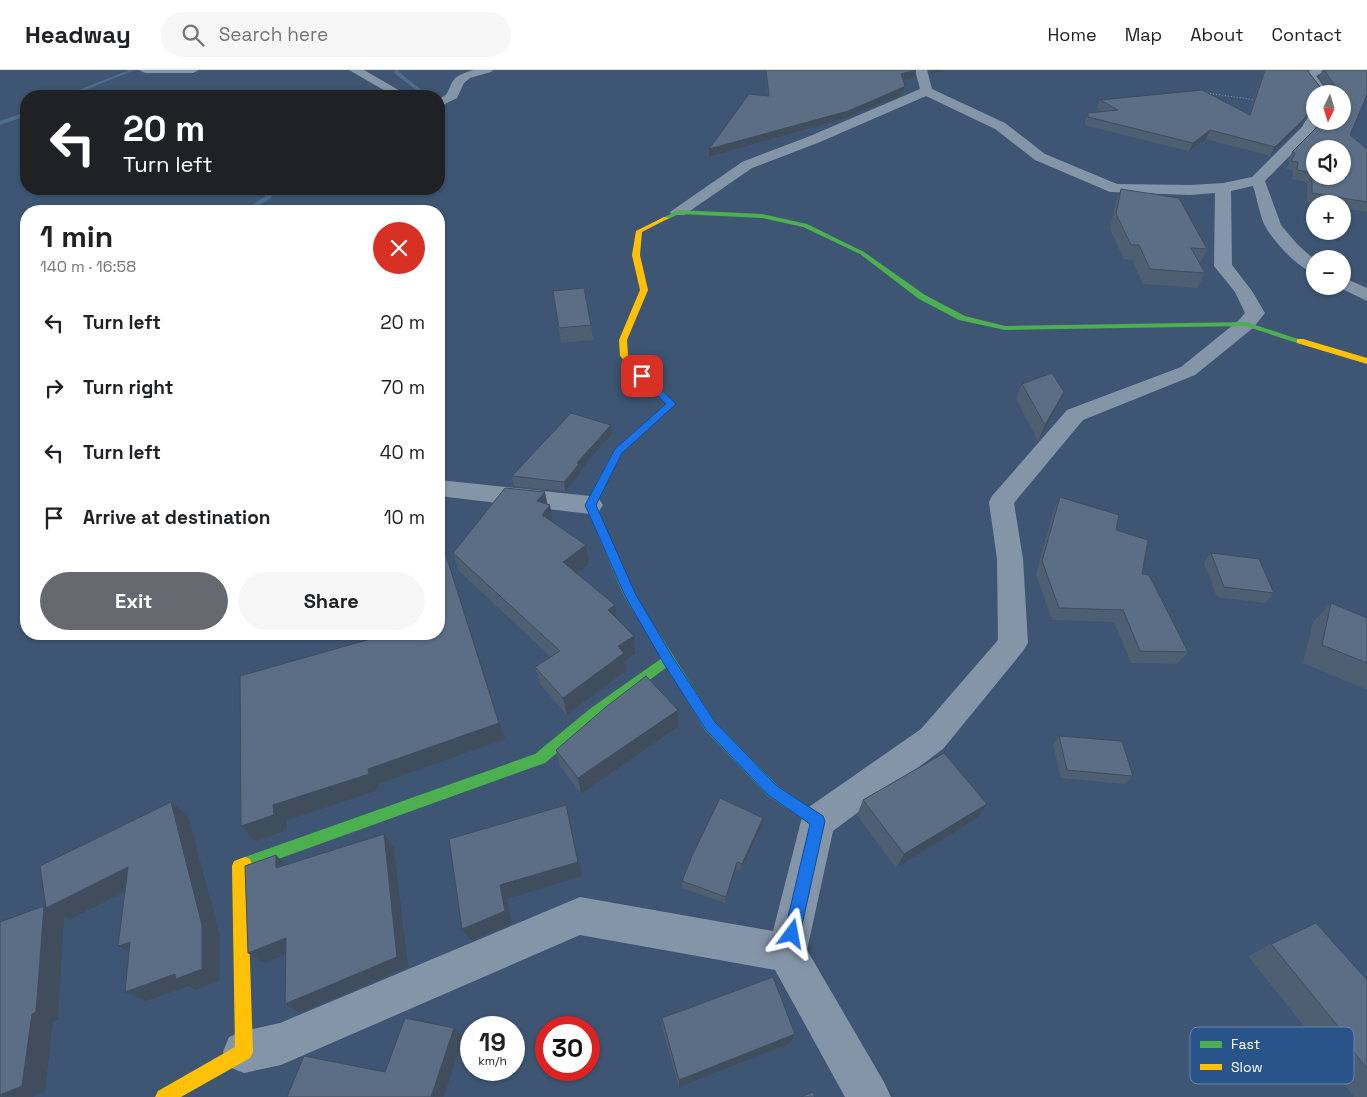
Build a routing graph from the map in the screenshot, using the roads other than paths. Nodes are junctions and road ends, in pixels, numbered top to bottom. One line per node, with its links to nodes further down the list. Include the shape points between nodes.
1 (145, 70): 2 (street)
2 (193, 70)
3 (355, 70): 9 (street)
4 (487, 70): 11 (street, via 466,76 458,82 451,99)
5 (921, 70): 10 (street)
6 (1334, 70): 7 (street)
7 (1318, 71): 8 (street, via 1309,75)
8 (1318, 85)
9 (392, 90)
10 (926, 91): 14 (street, via 1000,126 1040,156 1115,189); 15 (street, via 747,166)
11 (445, 101)
12 (1307, 130): 13 (street)
13 (1257, 180): 14 (street); 16 (street, via 1274,226)
14 (1223, 188): 19 (street, via 1223,266 1243,291 1255,314)
15 (678, 212): 19 (street, via 762,216 805,225 862,253 922,297 962,318 1005,328); 22 (street, via 639,231 636,255 644,290 623,340 624,356 671,404 618,451)
16 (1306, 262)
17 (1351, 287): 18 (street)
18 (1367, 295)
19 (1246, 324): 20 (street); 24 (street, via 1188,371 1075,415 1001,502 1010,559 1014,643 932,739)
20 (1367, 361)
21 (445, 489): 22 (street)
22 (590, 505): 23 (street, via 630,596)
23 (668, 660): 24 (street, via 710,726 772,791); 26 (street, via 596,712 540,759 239,866)
24 (818, 821): 25 (street)
25 (788, 953): 26 (street, via 580,916 281,1044); 28 (street)
26 (244, 1052): 27 (street)
27 (164, 1097)
28 (869, 1097)

